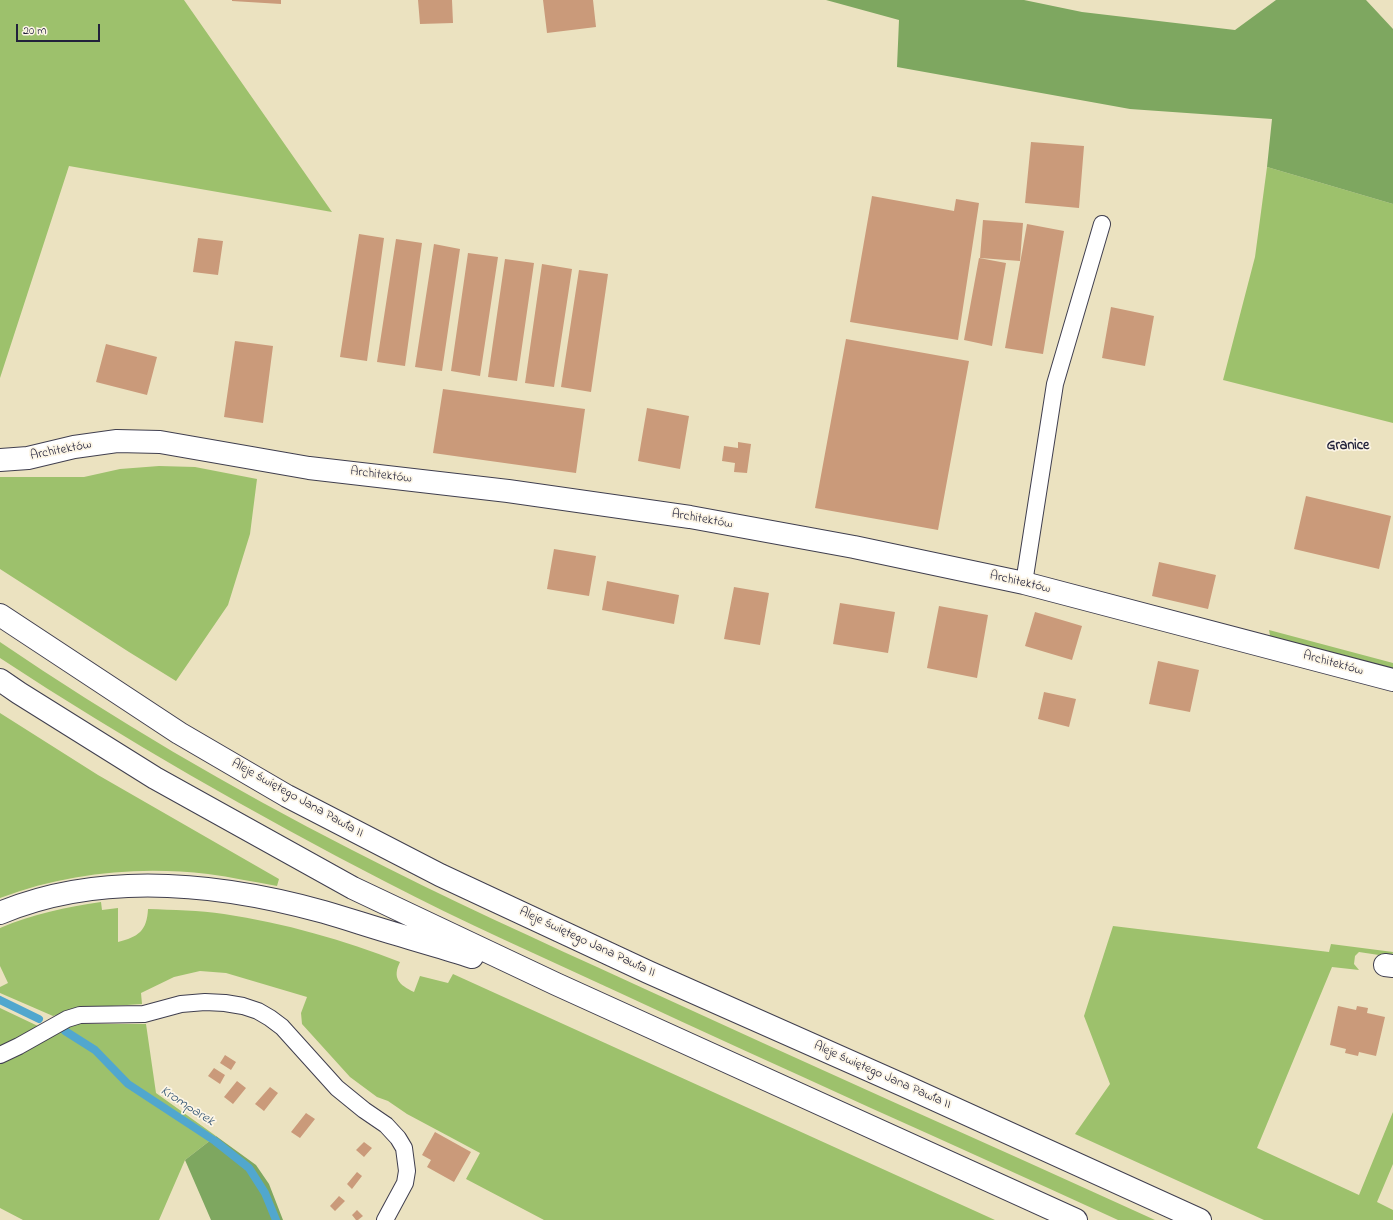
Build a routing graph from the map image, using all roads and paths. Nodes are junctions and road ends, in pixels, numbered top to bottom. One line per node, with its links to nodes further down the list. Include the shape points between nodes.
1 (1102, 224): 3 (lane, via 1055,384)
2 (0, 460): 3 (main road, Architektów, via 28,458 118,440 160,442 309,468 508,490 690,517 854,547)
3 (1024, 583): 6 (main road, Architektów)
4 (0, 615): 12 (main road, Aleje świętego Jana Pawła II, via 179,733 287,796 440,875 648,972)
5 (0, 680): 8 (main road, via 155,778 353,888)
6 (1393, 680)
7 (0, 913): 8 (main road, via 51,895 94,888 180,886 231,892 325,912)
8 (556, 984): 11 (main road)
9 (0, 1055): 10 (lane, via 67,1019 80,1015 144,1014 181,1004 205,1002 243,1006 258,1011 282,1027 337,1088 386,1125 398,1138 404,1148 407,1171 404,1183)
10 (385, 1220)
11 (1076, 1220)
12 (1200, 1220)

